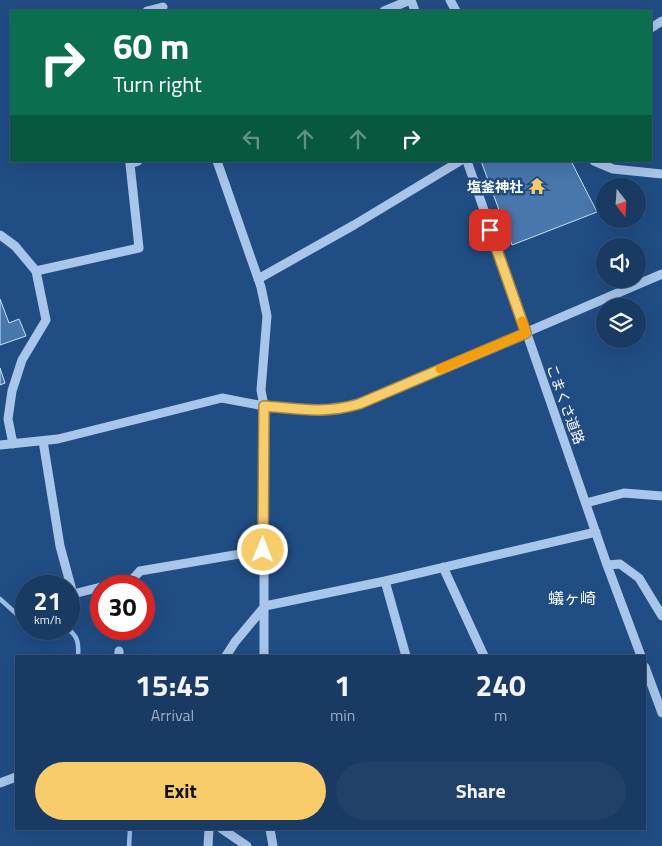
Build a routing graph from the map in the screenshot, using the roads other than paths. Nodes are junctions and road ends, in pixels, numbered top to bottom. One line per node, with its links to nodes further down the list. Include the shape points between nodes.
1 (410, 0): 4 (street)
2 (162, 6): 3 (street)
3 (150, 10)
4 (386, 10)
5 (135, 162): 12 (street, via 130,164 139,248)
6 (217, 162): 14 (street)
7 (458, 162): 14 (street)
8 (467, 162): 15 (street, こまくさ道路)
9 (596, 162): 10 (street, via 613,169)
10 (662, 174)
11 (0, 235): 12 (street, via 15,246)
12 (36, 271): 18 (street, via 46,320 22,360 12,391 8,419)
13 (662, 274): 15 (street)
14 (258, 279): 16 (street, via 267,316 261,390)
15 (526, 333): 16 (street, via 359,404 322,411); 21 (street, こまくさ道路)
16 (264, 406): 17 (street, via 222,398); 23 (street)
17 (43, 441): 18 (street); 28 (street, via 60,546 73,594)
18 (12, 444): 19 (street)
19 (0, 445)
20 (662, 496): 21 (street, via 624,493)
21 (586, 503): 22 (street, こまくさ道路)
22 (596, 532): 24 (street, こまくさ道路); 25 (street)
23 (263, 550): 26 (street, via 140,571); 29 (street)
24 (607, 565): 30 (street, via 620,564 639,578); 35 (street, こまくさ道路)
25 (443, 568): 27 (street); 34 (street)
26 (136, 575)
27 (385, 580): 29 (street); 33 (street)
28 (90, 590)
29 (265, 606): 31 (street); 32 (street)
30 (662, 616)
31 (227, 655)
32 (264, 655)
33 (406, 655)
34 (484, 655)
35 (641, 655)
36 (646, 671): 37 (street)
37 (662, 713)
38 (15, 777): 39 (street)
39 (0, 783)
40 (209, 830): 43 (street)
41 (223, 830): 44 (street)
42 (270, 830): 45 (street)
43 (208, 846)
44 (247, 846)
45 (273, 846)

